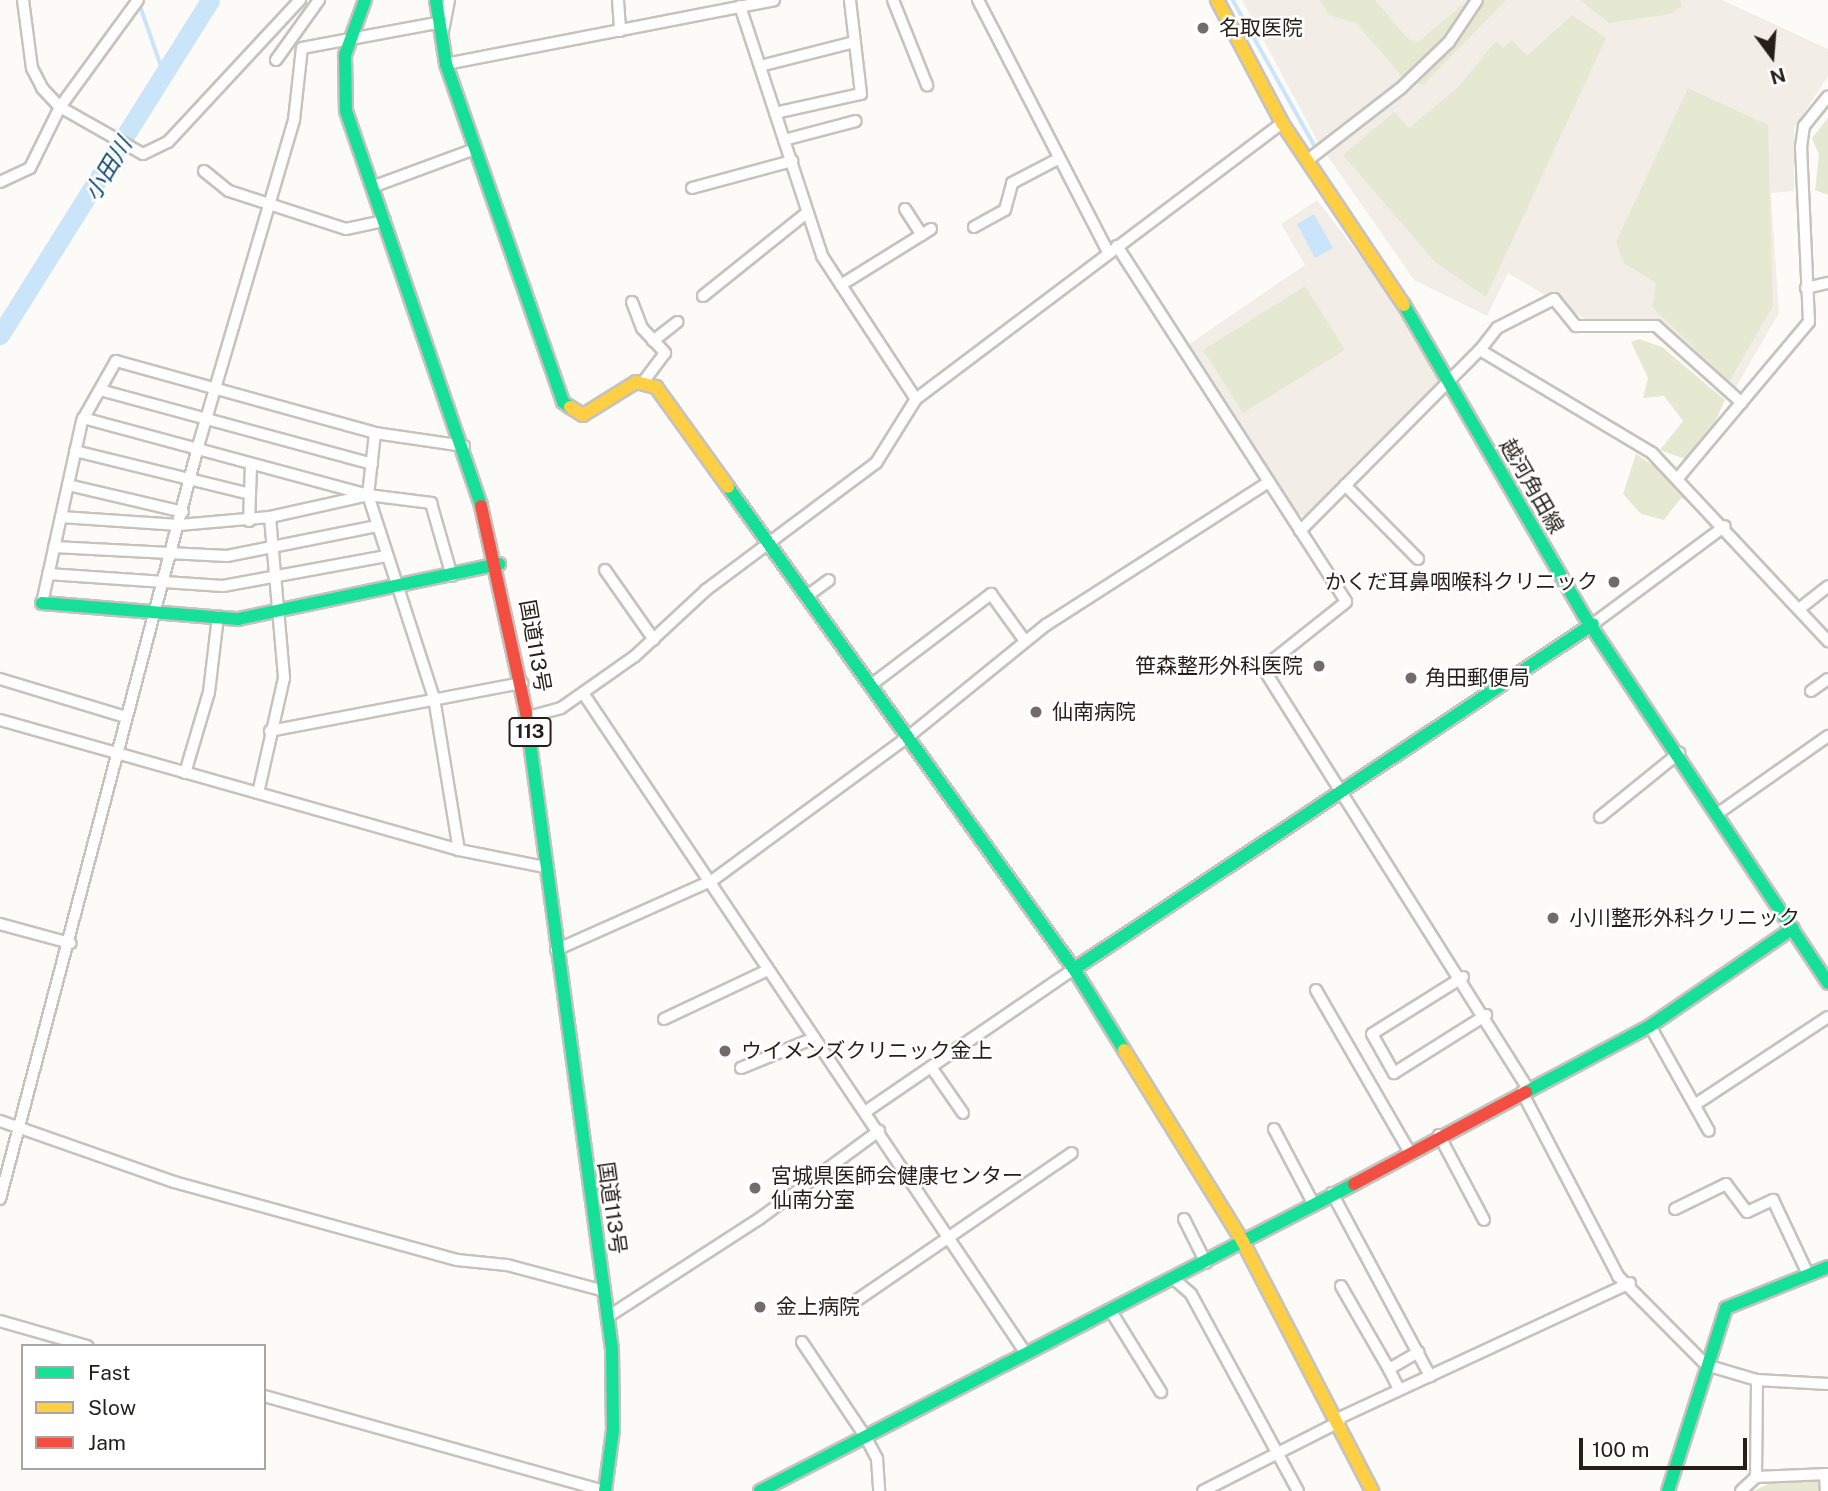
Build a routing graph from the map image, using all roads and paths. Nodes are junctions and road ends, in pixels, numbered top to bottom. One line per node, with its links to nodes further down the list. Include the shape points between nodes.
1 (23, 0): 26 (street, via 32,68)
2 (138, 0): 26 (street)
3 (300, 0): 26 (street, via 158,150 144,154 126,149)
4 (319, 0): 21 (street)
5 (365, 0): 18 (main road, 国道113号 / 113)
6 (436, 0): 16 (main road)
7 (449, 0): 19 (street)
8 (618, 0): 17 (street)
9 (774, 0): 15 (street)
10 (850, 0): 20 (street)
11 (893, 0): 24 (street)
12 (978, 0): 33 (street)
13 (1216, 0): 29 (main road, 越河角田線)
14 (1477, 0): 34 (street, via 1449,42 1408,81)
15 (740, 6): 17 (street); 23 (street)
16 (437, 23): 18 (street); 19 (main road)
17 (620, 31): 22 (street)
18 (348, 36): 37 (main road, 国道113号 / 113, via 344,100); 39 (street, via 302,48 294,120)
19 (441, 38): 22 (main road)
20 (855, 42): 23 (street); 27 (street, via 861,94)
21 (276, 60)
22 (446, 64): 31 (main road)
23 (760, 66): 27 (street)
24 (927, 85)
25 (1828, 96): 48 (street, via 1804,126 1801,147)
26 (60, 107): 36 (street, via 30,168)
27 (775, 113): 30 (street)
28 (856, 121): 30 (street)
29 (1282, 123): 34 (main road, 越河角田線); 44 (street)
30 (784, 140): 32 (street)
31 (475, 149): 37 (street); 54 (main road, via 563,402 583,415)
32 (792, 160): 38 (street); 41 (street)
33 (1056, 160): 43 (street, via 1012,183 1002,212); 45 (street)
34 (1308, 160): 55 (main road, 越河角田線)
35 (204, 171): 39 (street, via 217,186)
36 (0, 182)
37 (372, 187): 42 (main road, 国道113号 / 113)
38 (692, 188)
39 (270, 204): 42 (street, via 346,229); 56 (street)
40 (905, 209): 47 (street, via 927,232)
41 (808, 212): 47 (street, via 822,256); 49 (street)
42 (385, 221): 63 (main road, 国道113号 / 113)
43 (974, 227)
44 (1117, 246): 45 (street); 70 (street)
45 (1108, 252): 58 (street)
46 (1828, 283): 48 (street)
47 (841, 285): 58 (street)
48 (1806, 288): 59 (street, via 1809,322)
49 (703, 296)
50 (632, 302): 52 (street)
51 (677, 322): 52 (street)
52 (653, 341): 54 (street, via 665,354)
53 (1480, 350): 55 (street); 59 (street, via 1497,328 1554,299 1576,326 1656,326); 68 (street, via 1652,453)
54 (644, 381): 83 (main road, via 656,387)
55 (1451, 384): 72 (street); 104 (main road, 越河角田線)
56 (215, 388): 57 (street, via 116,361); 61 (street); 62 (street)
57 (100, 390): 60 (street); 61 (street)
58 (916, 399): 83 (street, via 876,463)
59 (1742, 403): 68 (street)
60 (83, 418): 64 (street); 65 (street)
61 (207, 418): 64 (street); 67 (street)
62 (375, 433): 63 (street); 67 (street)
63 (464, 446): 89 (main road, 国道113号 / 113)
64 (198, 449): 66 (street); 69 (street)
65 (75, 451): 69 (street); 71 (street)
66 (251, 464): 73 (street); 74 (street)
67 (372, 464): 74 (street)
68 (1678, 478): 81 (street)
69 (190, 481): 73 (street); 75 (street)
70 (1269, 482): 82 (street); 106 (street)
71 (68, 485): 75 (street); 76 (street)
72 (1345, 485): 82 (street); 88 (street)
73 (250, 495): 78 (street)
74 (368, 495): 77 (street); 80 (street); 92 (street, via 431,503)
75 (183, 512): 79 (street)
76 (61, 517): 79 (street); 84 (street)
77 (270, 517): 78 (street); 85 (street)
78 (249, 521): 79 (street)
79 (179, 525): 86 (street)
80 (377, 526): 85 (street); 87 (street)
81 (1725, 526): 100 (street); 104 (street)
82 (1300, 531): 124 (street, via 1346,607 1263,668)
83 (769, 544): 98 (main road); 105 (street)
84 (54, 547): 86 (street); 91 (street)
85 (272, 550): 86 (street); 93 (street)
86 (171, 554): 95 (street)
87 (386, 556): 93 (street); 96 (street)
88 (1418, 559)
89 (499, 564): 92 (main road); 110 (main road, 国道113号 / 113)
90 (605, 570): 105 (street)
91 (48, 574): 95 (street); 99 (street)
92 (452, 576): 96 (main road)
93 (274, 578): 95 (street, via 223,586); 102 (street)
94 (829, 580): 98 (street)
95 (164, 581): 101 (street)
96 (397, 585): 102 (main road); 114 (street)
97 (1828, 586): 100 (street)
98 (807, 596): 111 (main road)
99 (42, 603): 101 (main road)
100 (1798, 609): 107 (street)
101 (156, 611): 103 (main road); 115 (street)
102 (277, 612): 103 (main road); 118 (street, via 284,678)
103 (219, 617): 123 (street, via 209,692)
104 (1592, 624): 121 (main road, 越河角田線); 124 (main road)
105 (654, 640): 113 (street)
106 (1025, 641): 111 (street, via 991,594); 120 (street)
107 (1828, 641)
108 (0, 679): 115 (street)
109 (1828, 679): 112 (street)
110 (522, 682): 114 (street); 116 (main road, 国道113号 / 113)
111 (871, 685): 120 (main road)
112 (1811, 691)
113 (583, 693): 116 (street, via 561,708); 130 (street)
114 (434, 698): 118 (street); 128 (street)
115 (126, 717): 122 (street)
116 (528, 717): 129 (main road, 国道113号 / 113)
117 (0, 720): 122 (street)
118 (270, 731): 125 (street)
119 (1828, 736): 126 (street)
120 (908, 737): 130 (street); 135 (main road)
121 (1679, 753): 126 (main road, 越河角田線); 127 (street)
122 (122, 755): 123 (street); 133 (street)
123 (185, 773): 125 (street)
124 (1343, 790): 135 (main road); 137 (street)
125 (258, 793): 128 (street)
126 (1717, 814): 132 (main road, 越河角田線)
127 (1600, 817)
128 (459, 850): 129 (street)
129 (545, 867): 134 (main road, 国道113号 / 113)
130 (713, 880): 134 (street); 136 (street)
131 (0, 924): 133 (street)
132 (1793, 928): 138 (main road, 越河角田線); 143 (main road)
133 (69, 943): 152 (street)
134 (556, 950): 173 (main road, 国道113号 / 113)
135 (1074, 969): 145 (street); 166 (main road)
136 (768, 970): 142 (street); 144 (street)
137 (1463, 977): 140 (street); 140 (street, via 1372,1034 1394,1073)
138 (1828, 982)
139 (1316, 990): 157 (street)
140 (1486, 1015): 147 (street)
141 (1828, 1017): 148 (street)
142 (664, 1019)
143 (1650, 1026): 147 (main road); 148 (street)
144 (814, 1038): 146 (street); 149 (street)
145 (931, 1067): 149 (street); 150 (street)
146 (741, 1068)
147 (1525, 1090): 156 (main road); 171 (street, via 1589,1229 1618,1276)
148 (1696, 1104): 155 (street)
149 (865, 1112): 154 (street)
150 (963, 1113)
151 (0, 1121): 152 (street)
152 (20, 1127): 160 (street); 173 (street, via 174,1182 457,1260 507,1265)
153 (1274, 1129): 161 (street)
154 (879, 1131): 165 (street); 176 (street, via 759,1219)
155 (1710, 1131)
156 (1439, 1135): 157 (main road); 164 (street)
157 (1409, 1152): 159 (main road)
158 (1072, 1153): 165 (street)
159 (1332, 1193): 161 (main road); 181 (street)
160 (0, 1199)
161 (1313, 1203): 166 (main road)
162 (1675, 1209): 169 (street, via 1726,1184 1747,1212 1773,1200)
163 (1184, 1219): 167 (street)
164 (1484, 1220)
165 (950, 1235): 174 (street); 180 (street)
166 (1242, 1240): 167 (main road); 190 (main road)
167 (1206, 1263): 170 (main road)
168 (1828, 1267): 169 (main road)
169 (1808, 1274): 182 (main road, via 1730,1304)
170 (1175, 1280): 175 (main road); 192 (street, via 1191,1294)
171 (1630, 1283): 182 (street); 184 (street)
172 (1341, 1286): 183 (street)
173 (605, 1291): 176 (main road, 国道113号 / 113)
174 (844, 1309)
175 (1112, 1313): 180 (main road); 188 (street)
176 (609, 1316): 195 (main road, 国道113号 / 113, via 614,1417)
177 (0, 1321): 179 (street)
178 (802, 1342): 191 (street)
179 (81, 1344)
180 (1026, 1352): 191 (main road)
181 (1418, 1352): 183 (street); 184 (street)
182 (1706, 1365): 185 (street); 201 (main road)
183 (1389, 1369): 187 (street)
184 (1430, 1376): 187 (street)
185 (1757, 1380): 186 (street); 194 (street)
186 (1828, 1384)
187 (1399, 1389): 190 (street)
188 (1161, 1392)
189 (266, 1397): 195 (street)
190 (1338, 1420): 192 (street); 200 (main road)
191 (865, 1436): 196 (main road); 197 (street, via 877,1459)
192 (1279, 1452): 198 (street); 199 (street)
193 (1827, 1474): 194 (street); 203 (street)
194 (1756, 1478): 202 (street)
195 (605, 1491)
196 (760, 1491)
197 (878, 1491)
198 (1203, 1491)
199 (1298, 1491)
200 (1372, 1491)
201 (1668, 1491)
202 (1741, 1491)
203 (1826, 1491)

